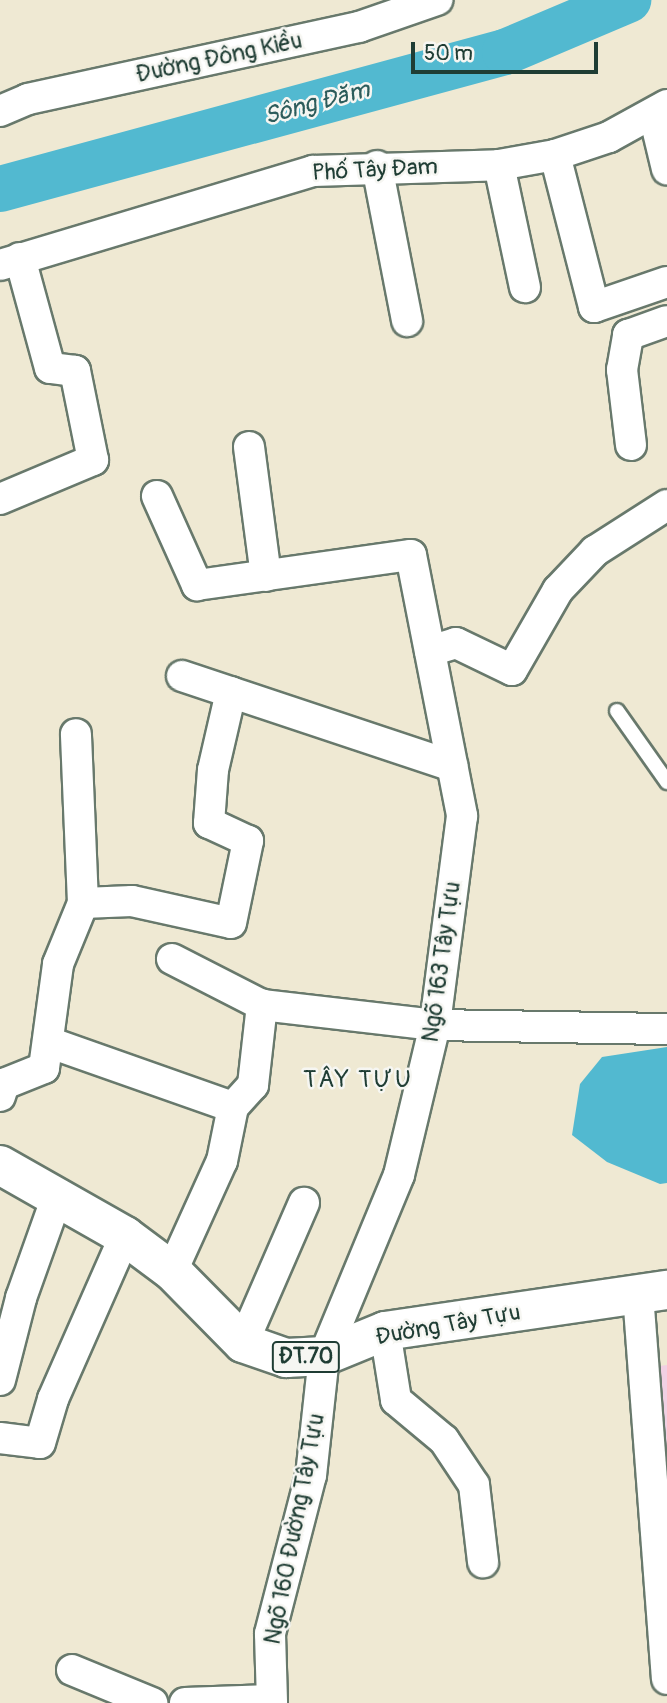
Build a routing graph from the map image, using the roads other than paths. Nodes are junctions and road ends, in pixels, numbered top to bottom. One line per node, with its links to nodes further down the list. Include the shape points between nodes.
1 (437, 0): 2 (street, Đường Đông Kiều, via 359,27 28,99)
2 (0, 110)
3 (660, 110): 4 (street, Phố Tây Đam); 7 (street)
4 (555, 155): 5 (street, Phố Tây Đam); 9 (street, via 594,307)
5 (499, 165): 6 (street, Phố Tây Đam); 10 (street)
6 (377, 166): 8 (street, Phố Tây Đam, via 313,171); 11 (street)
7 (667, 169)
8 (10, 261): 16 (street, via 50,368 75,371 93,460)
9 (667, 282)
10 (525, 287)
11 (407, 321)
12 (667, 321): 13 (street, via 628,335 622,370)
13 (631, 445)
14 (249, 447): 18 (street)
15 (157, 496): 18 (street, via 197,585)
16 (0, 499)
17 (667, 505): 19 (street, via 595,551 558,590 512,670 456,643)
18 (266, 576): 19 (street, Ngõ 163 Tây Tựu, via 411,555)
19 (430, 651): 24 (street, Ngõ 163 Tây Tựu)
20 (182, 676): 21 (street)
21 (231, 692): 24 (street); 26 (street, via 213,770 209,823 248,841 231,923 132,901)
22 (617, 711): 25 (lane)
23 (76, 734): 26 (street)
24 (452, 766): 29 (street, Ngõ 163 Tây Tựu, via 462,816)
25 (667, 782)
26 (83, 903): 31 (street, via 58,964)
27 (172, 960): 28 (street)
28 (262, 1005): 29 (street); 33 (street, via 253,1084)
29 (435, 1025): 30 (street); 42 (street, Ngõ 163 Tây Tựu, via 400,1175)
30 (667, 1029)
31 (48, 1041): 32 (street, via 44,1068 4,1083); 33 (street)
32 (0, 1096)
33 (233, 1107): 38 (street, via 222,1161)
34 (0, 1165): 35 (main road, Đường Tây Tựu / ĐT.70)
35 (58, 1194): 37 (main road, Đường Tây Tựu / ĐT.70); 43 (street, via 21,1298)
36 (304, 1203): 41 (street)
37 (125, 1236): 38 (main road, Đường Tây Tựu / ĐT.70); 44 (street, via 53,1399 40,1443)
38 (172, 1271): 41 (main road, Đường Tây Tựu / ĐT.70)
39 (653, 1292): 40 (main road, Đường Tây Tựu / ĐT.70); 47 (street)
40 (386, 1331): 42 (main road, Đường Tây Tựu / ĐT.70); 45 (street, via 396,1400 443,1440 474,1485)
41 (243, 1343): 42 (main road, Đường Tây Tựu / ĐT.70, via 286,1358)
42 (324, 1356): 48 (street, Ngõ 160 Đường Tây Tựu, via 311,1475 270,1634)
43 (0, 1380)
44 (0, 1437)
45 (483, 1562)
46 (72, 1670): 49 (street)
47 (667, 1679)
48 (272, 1702): 50 (street)
49 (152, 1703)
50 (185, 1703)

